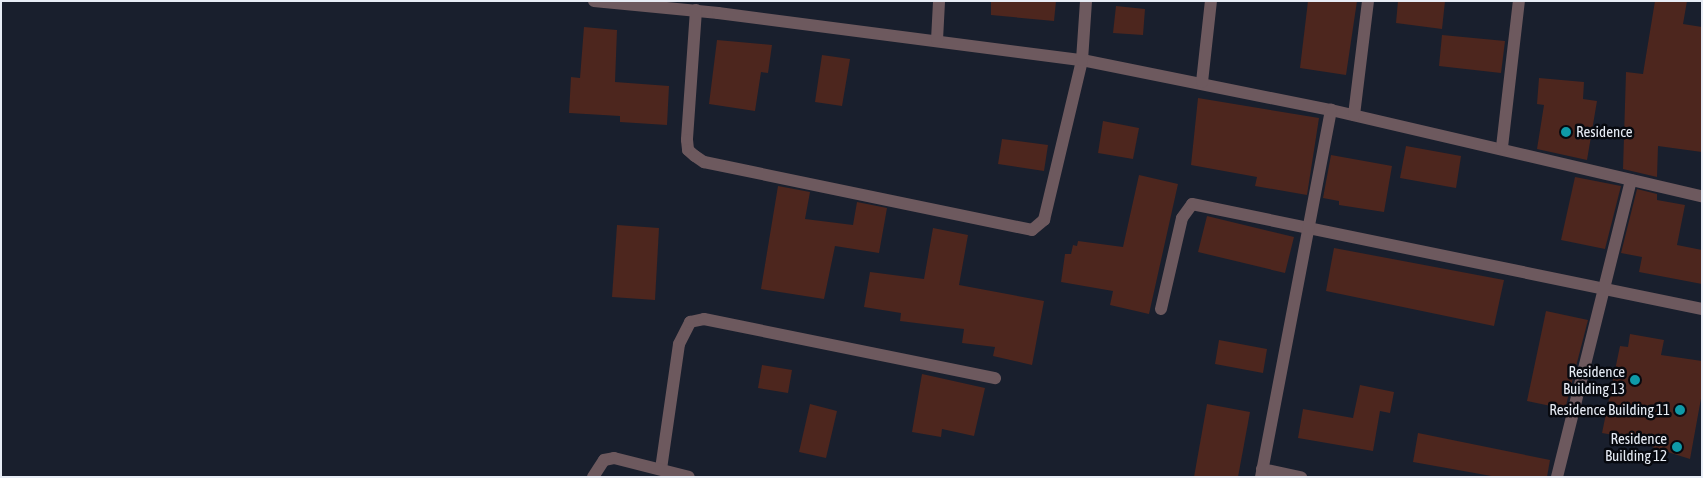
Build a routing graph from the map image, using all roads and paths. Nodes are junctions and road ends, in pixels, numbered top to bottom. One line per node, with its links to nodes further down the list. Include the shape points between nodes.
1 (594, 1): 8 (street)
2 (939, 1): 9 (street)
3 (1086, 1): 10 (street)
4 (1211, 1): 11 (street)
5 (1368, 1): 13 (street)
6 (1519, 1): 14 (street)
7 (718, 7): 8 (street); 9 (street)
8 (696, 10): 10 (street, via 687,140 688,150 704,162 1032,230 1044,220)
9 (937, 40): 10 (street)
10 (1082, 60): 11 (street)
11 (1202, 82): 12 (street)
12 (1331, 110): 13 (street); 17 (street)
13 (1354, 115): 14 (street)
14 (1502, 147): 15 (street)
15 (1631, 180): 16 (street); 18 (street)
16 (1702, 196)
17 (1309, 226): 18 (street); 19 (street, via 1192,204 1182,218); 23 (street)
18 (1606, 288): 20 (street); 27 (street)
19 (1161, 309)
20 (1702, 309)
21 (995, 378): 22 (street, via 704,318 690,322 679,344)
22 (661, 469): 24 (street, via 614,458 604,460); 25 (street)
23 (1262, 473): 26 (street)
24 (593, 477)
25 (689, 477)
26 (1301, 477)
27 (1557, 477)

